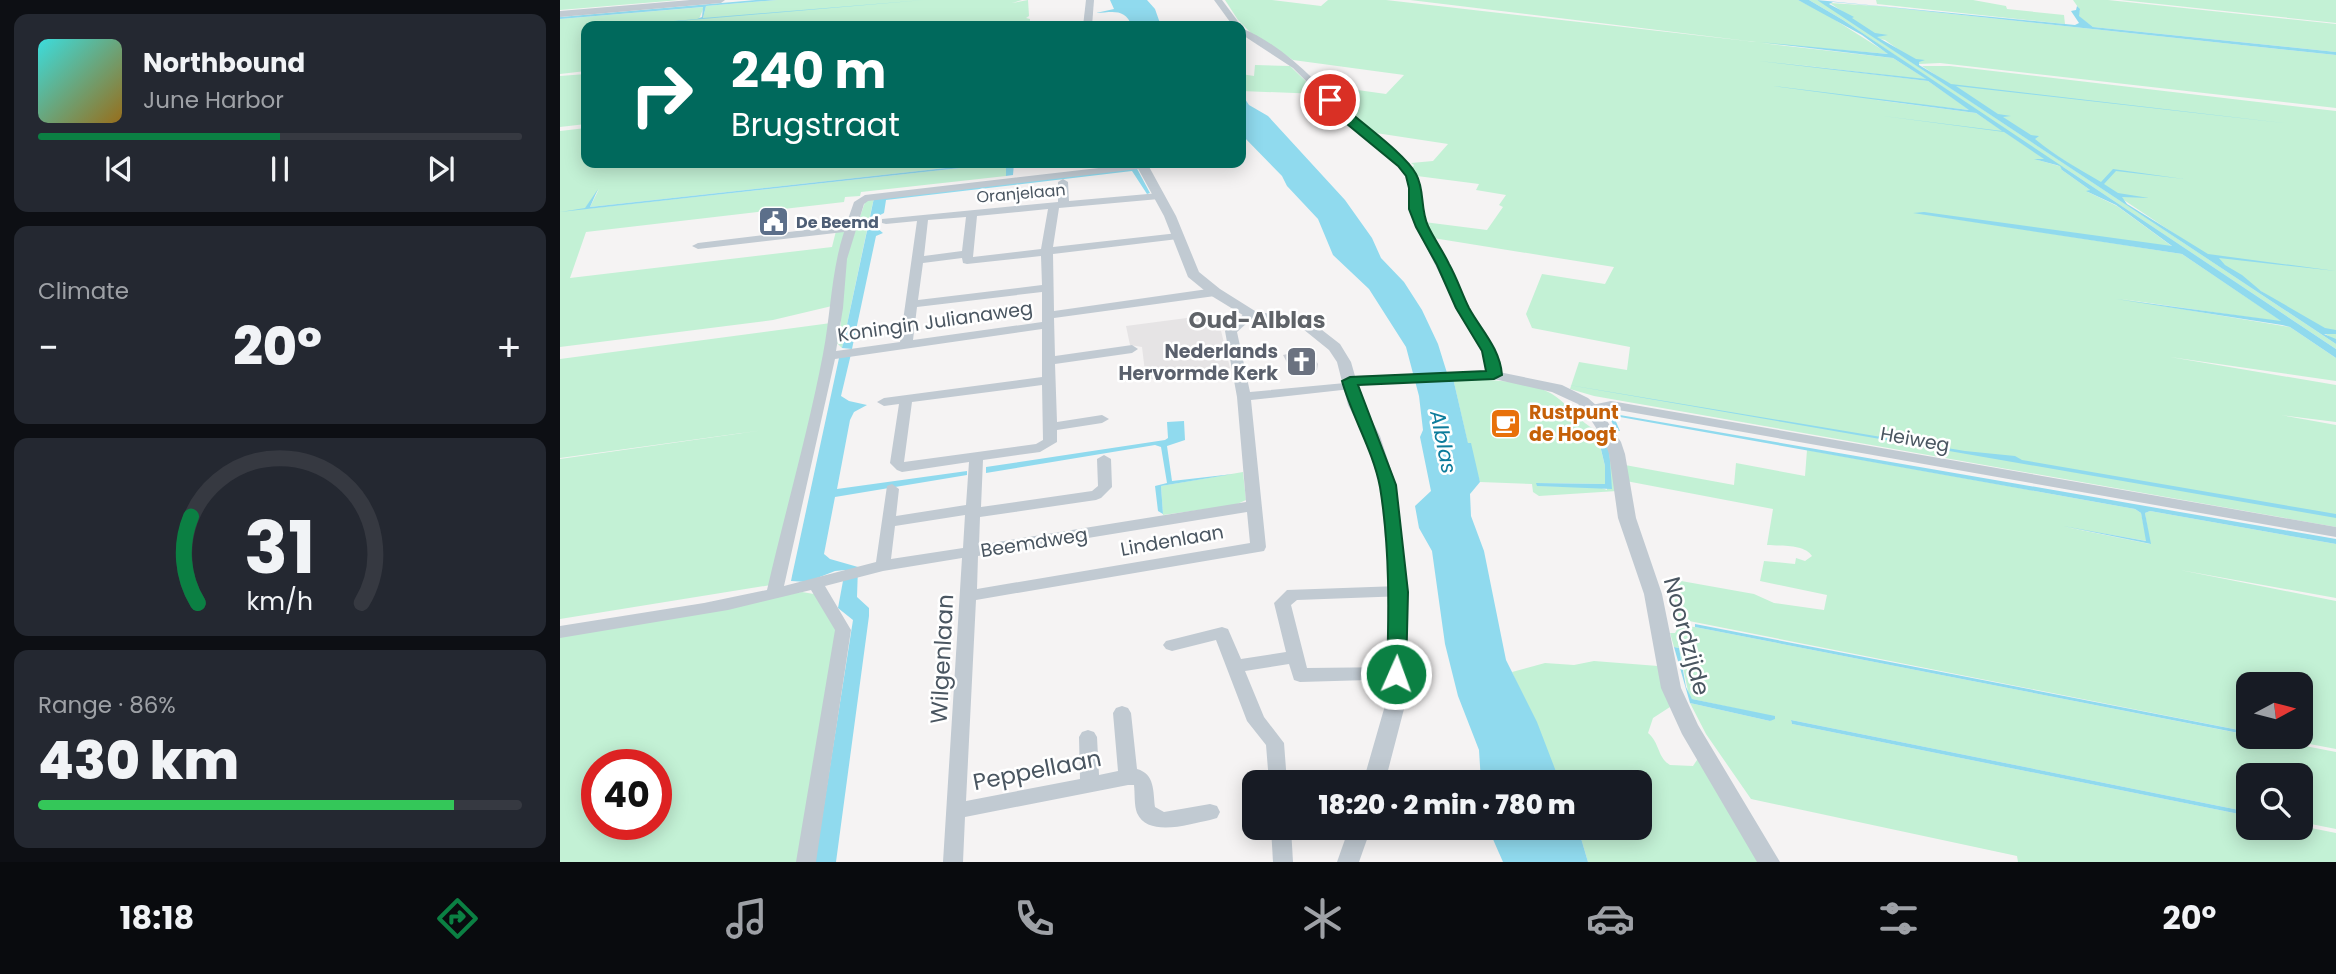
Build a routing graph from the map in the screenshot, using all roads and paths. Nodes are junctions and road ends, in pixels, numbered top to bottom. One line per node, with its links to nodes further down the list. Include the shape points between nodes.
1 (721, 0): 4 (street)
2 (1090, 0): 5 (street)
3 (1218, 0): 6 (street)
4 (560, 13)
5 (1088, 21)
6 (1233, 21)
7 (1246, 33): 31 (street, via 1296,66 1402,163 1415,188 1415,209 1422,227 1489,351)
8 (1109, 168): 16 (street, via 865,198 859,202)
9 (1143, 168): 11 (street)
10 (1063, 182): 12 (street)
11 (1159, 196): 12 (street, Oranjelaan); 17 (street)
12 (1059, 206): 13 (street, Oranjelaan); 19 (street)
13 (972, 213): 14 (street, Oranjelaan, via 948,211); 20 (street)
14 (923, 218): 15 (street, Oranjelaan); 21 (street)
15 (886, 221)
16 (851, 228): 18 (street); 29 (street, via 838,273)
17 (1178, 236): 19 (street); 23 (street, via 1194,274)
18 (698, 246)
19 (1047, 250): 20 (street, via 967,261); 22 (street)
20 (967, 254): 21 (street)
21 (917, 260): 24 (street)
22 (1048, 288): 24 (street); 26 (street)
23 (1214, 292): 25 (street); 26 (street, Koningin Julianaweg)
24 (911, 304): 27 (street)
25 (1251, 314): 33 (street, via 1316,331 1340,353); 34 (street, via 1231,331)
26 (1048, 320): 27 (street, Koningin Julianaweg); 30 (street)
27 (906, 344): 29 (street, Koningin Julianaweg)
28 (1132, 349): 30 (street)
29 (829, 356): 51 (street)
30 (1048, 361): 32 (street)
31 (1494, 375): 33 (street); 37 (street, via 1557,387)
32 (1049, 380): 35 (street); 39 (street)
33 (1350, 383): 34 (street); 50 (street, via 1388,485)
34 (1244, 397): 43 (street)
35 (906, 400): 36 (street); 40 (street, via 898,466)
36 (884, 402)
37 (1592, 409): 46 (street, Heiweg, via 1624,407); 72 (street, Noordzijde, via 1617,454 1627,518 1653,594 1671,688 1689,728)
38 (1102, 419): 39 (street)
39 (1051, 426): 40 (street, via 1046,445)
40 (976, 458): 44 (street, Wilgenlaan)
41 (1104, 459): 44 (street, via 1105,487 1096,495)
42 (892, 489): 45 (street)
43 (1254, 506): 47 (street, Beemdweg); 52 (street, Lindenlaan, via 1258,547)
44 (973, 511): 45 (street); 47 (street, Wilgenlaan)
45 (888, 522): 48 (street)
46 (2336, 532)
47 (971, 553): 49 (street, Beemdweg, via 851,572); 52 (street, Wilgenlaan)
48 (883, 560)
49 (816, 583): 51 (street, Beemdweg); 68 (street, via 843,630)
50 (1399, 592): 57 (street); 57 (street, via 1293,594 1282,603 1300,675)
51 (775, 594): 53 (street, Beemdweg)
52 (968, 596): 64 (street, Wilgenlaan)
53 (560, 632)
54 (1172, 645): 56 (street, via 1222,633)
55 (1287, 658): 56 (street)
56 (1236, 666): 60 (street, via 1256,721 1275,743)
57 (1396, 674): 61 (street, via 1394,709)
58 (1122, 713): 62 (street)
59 (1088, 737): 63 (street)
60 (1277, 770)
61 (1377, 770)
62 (1128, 777): 63 (street, Peppellaan); 65 (street, via 1143,782 1146,811 1161,821)
63 (1090, 784): 64 (street, Peppellaan)
64 (956, 811): 69 (street, Wilgenlaan)
65 (1210, 812)
66 (1282, 840): 70 (street)
67 (1356, 840): 71 (street)
68 (806, 862)
69 (953, 862)
70 (1283, 862)
71 (1348, 862)
72 (1769, 862)

